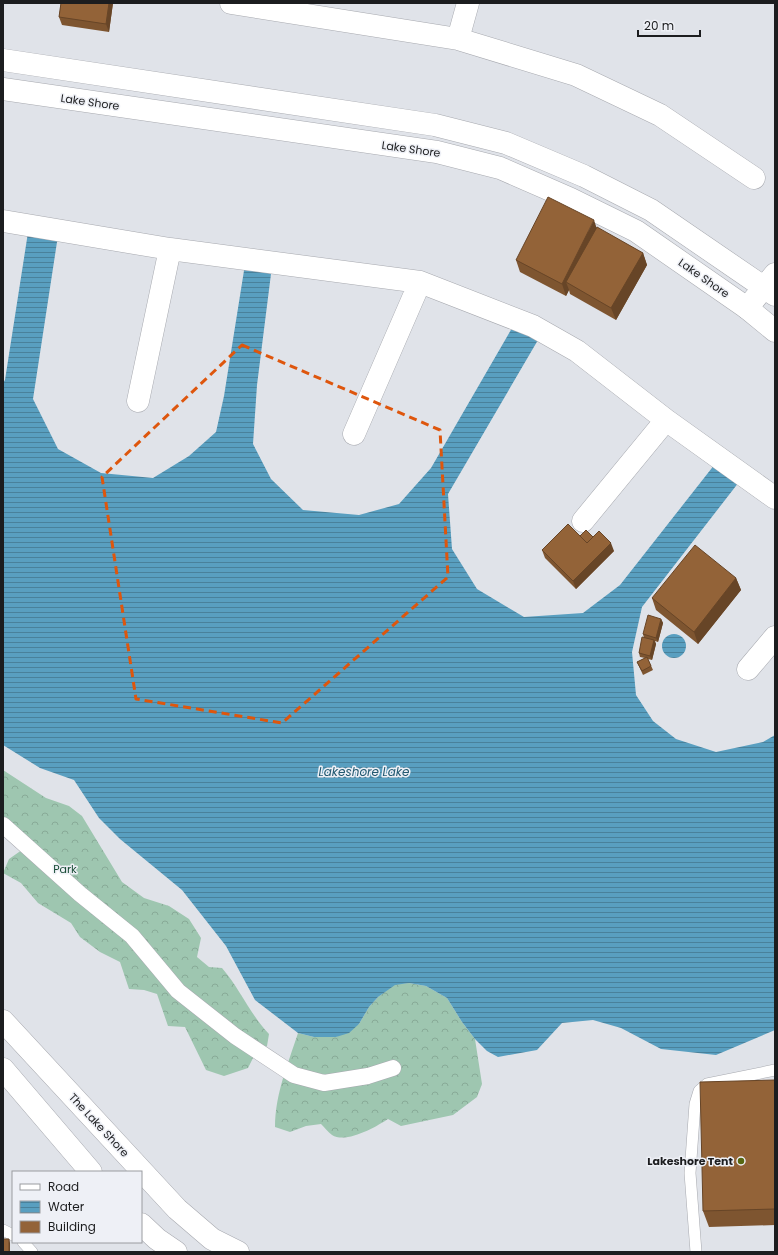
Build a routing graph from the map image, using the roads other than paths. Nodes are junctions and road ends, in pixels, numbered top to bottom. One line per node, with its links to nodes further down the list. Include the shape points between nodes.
1 (231, 3): 3 (street)
2 (468, 3): 3 (street)
3 (458, 39): 6 (street, via 576,75 660,116)
4 (3, 60): 10 (street, via 427,124 506,144 584,176 650,210)
5 (3, 89): 11 (street, Lake Shore, via 438,152 500,168 636,231)
6 (754, 178)
7 (3, 221): 8 (street)
8 (170, 249): 9 (street); 13 (street)
9 (420, 282): 14 (street, via 533,326 577,351); 15 (street)
10 (771, 285): 11 (street)
11 (748, 308): 12 (street, Lake Shore)
12 (774, 328)
13 (138, 401)
14 (666, 420): 16 (street); 17 (street)
15 (354, 434)
16 (775, 498)
17 (583, 521)
18 (775, 637): 19 (street)
19 (748, 669)
20 (3, 825): 22 (street, via 98,910 132,936 178,991 234,1036 294,1076 324,1083 368,1076)
21 (3, 1021): 25 (street, The Lake Shore)
22 (393, 1068)
23 (3, 1069): 26 (street)
24 (775, 1070): 37 (lane, via 707,1084 699,1091 695,1104 690,1173)
25 (59, 1082): 26 (street); 29 (street, The Lake Shore)
26 (34, 1105): 27 (street)
27 (90, 1171)
28 (142, 1171): 36 (street, The Lake Shore, via 177,1209 212,1239)
29 (142, 1171)
30 (142, 1225): 35 (street)
31 (3, 1230): 32 (lane)
32 (12, 1234)
33 (24, 1243): 34 (lane)
34 (32, 1252)
35 (176, 1252)
36 (238, 1252)
37 (696, 1252)

